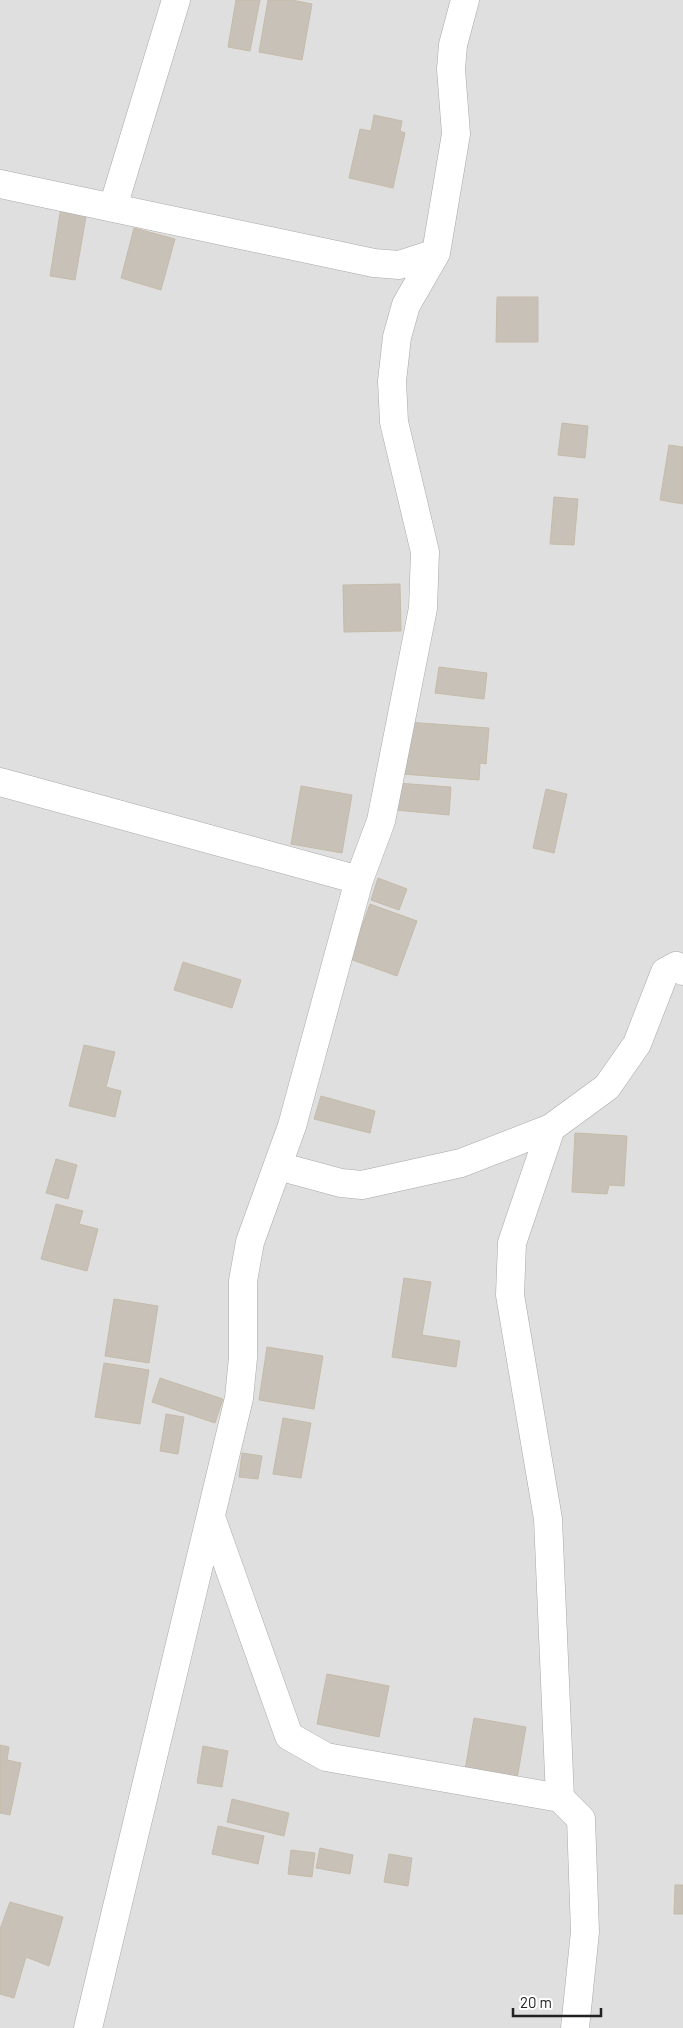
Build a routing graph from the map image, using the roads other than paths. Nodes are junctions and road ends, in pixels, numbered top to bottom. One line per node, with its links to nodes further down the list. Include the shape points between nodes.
1 (176, 0): 4 (street)
2 (465, 0): 5 (street, via 450,69 456,134)
3 (0, 184): 4 (street)
4 (113, 207): 5 (street, via 374,263 399,265)
5 (436, 253): 7 (street, via 406,305 397,337 392,381 394,422 425,552 423,608 381,821)
6 (0, 782): 7 (street)
7 (359, 880): 10 (street, via 292,1126)
8 (683, 972): 9 (street, via 676,966 665,972 638,1044 607,1087)
9 (551, 1128): 10 (street, via 461,1163 362,1184 341,1183); 12 (street, via 512,1242 510,1296 548,1519)
10 (278, 1166): 11 (street, via 250,1242 243,1281 243,1358 239,1398)
11 (210, 1517): 12 (street, via 289,1736 326,1757); 13 (street)
12 (560, 1798): 14 (street, via 581,1819 585,1932)
13 (88, 2028)
14 (575, 2028)

